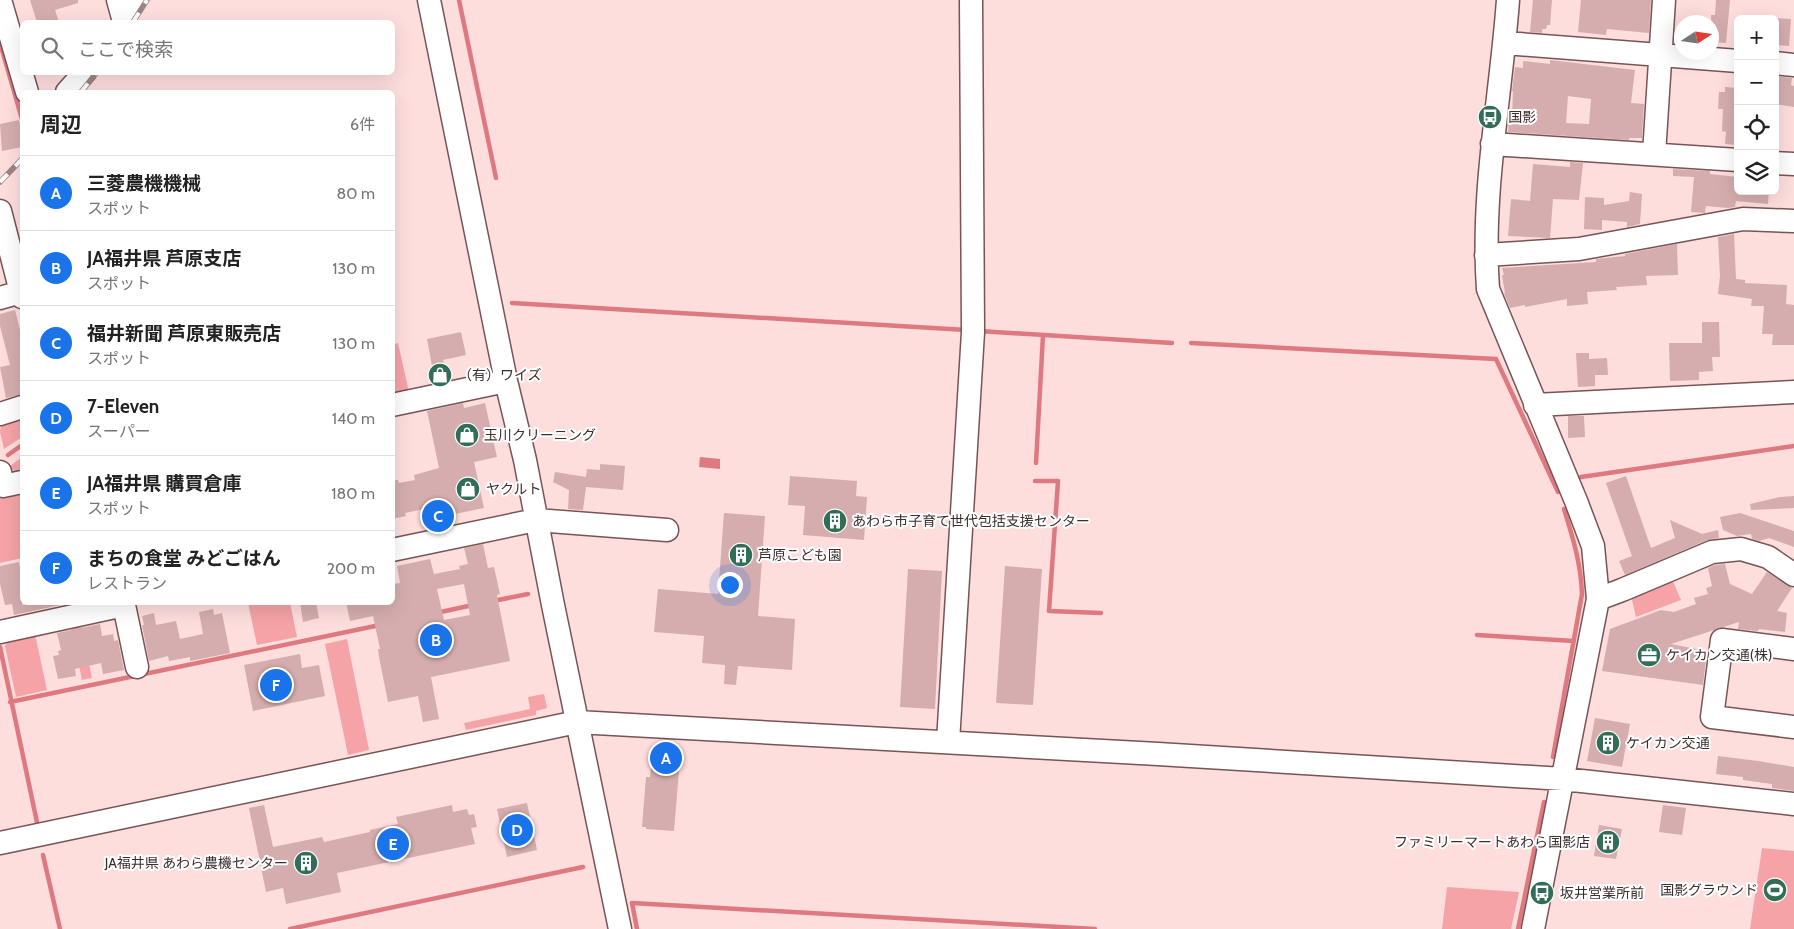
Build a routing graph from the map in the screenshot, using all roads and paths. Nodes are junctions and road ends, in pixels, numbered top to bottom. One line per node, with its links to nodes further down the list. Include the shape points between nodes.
1 (0, 0): 11 (street)
2 (429, 0): 27 (street)
3 (971, 0): 47 (street, via 974,332)
4 (1508, 0): 6 (street)
5 (1664, 0): 7 (street)
6 (1505, 43): 7 (street); 16 (street)
7 (1661, 56): 8 (street); 17 (street)
8 (1734, 61)
9 (1779, 63): 10 (street)
10 (1794, 65)
11 (20, 68)
12 (22, 75): 14 (street)
13 (82, 75): 15 (street)
14 (26, 90)
15 (70, 90)
16 (1492, 144): 17 (street); 23 (street)
17 (1654, 154): 18 (street)
18 (1734, 160)
19 (1779, 163): 20 (street)
20 (1794, 164)
21 (0, 211): 24 (street)
22 (1794, 221): 23 (street, via 1743,219 1579,249)
23 (1486, 255): 30 (street, via 1488,289)
24 (20, 287)
25 (20, 295): 26 (street)
26 (0, 298)
27 (506, 381): 29 (street); 35 (street)
28 (1794, 392): 30 (street)
29 (395, 404)
30 (1535, 405): 39 (street, via 1593,546)
31 (20, 409): 32 (street)
32 (0, 414)
33 (0, 472): 34 (street, via 3,486)
34 (20, 482)
35 (536, 520): 36 (street); 37 (street); 45 (street)
36 (666, 530)
37 (395, 549)
38 (1794, 575): 39 (street, via 1768,557 1741,549 1712,552)
39 (1598, 599): 48 (street)
40 (119, 605): 42 (street)
41 (128, 605): 44 (street)
42 (0, 632)
43 (1794, 649): 46 (street, via 1722,640 1712,717)
44 (137, 667)
45 (577, 722): 47 (street); 50 (street); 51 (street)
46 (1794, 727)
47 (948, 742): 48 (street)
48 (1563, 779): 49 (street); 52 (street)
49 (1794, 804)
50 (0, 843)
51 (620, 929)
52 (1533, 929)

